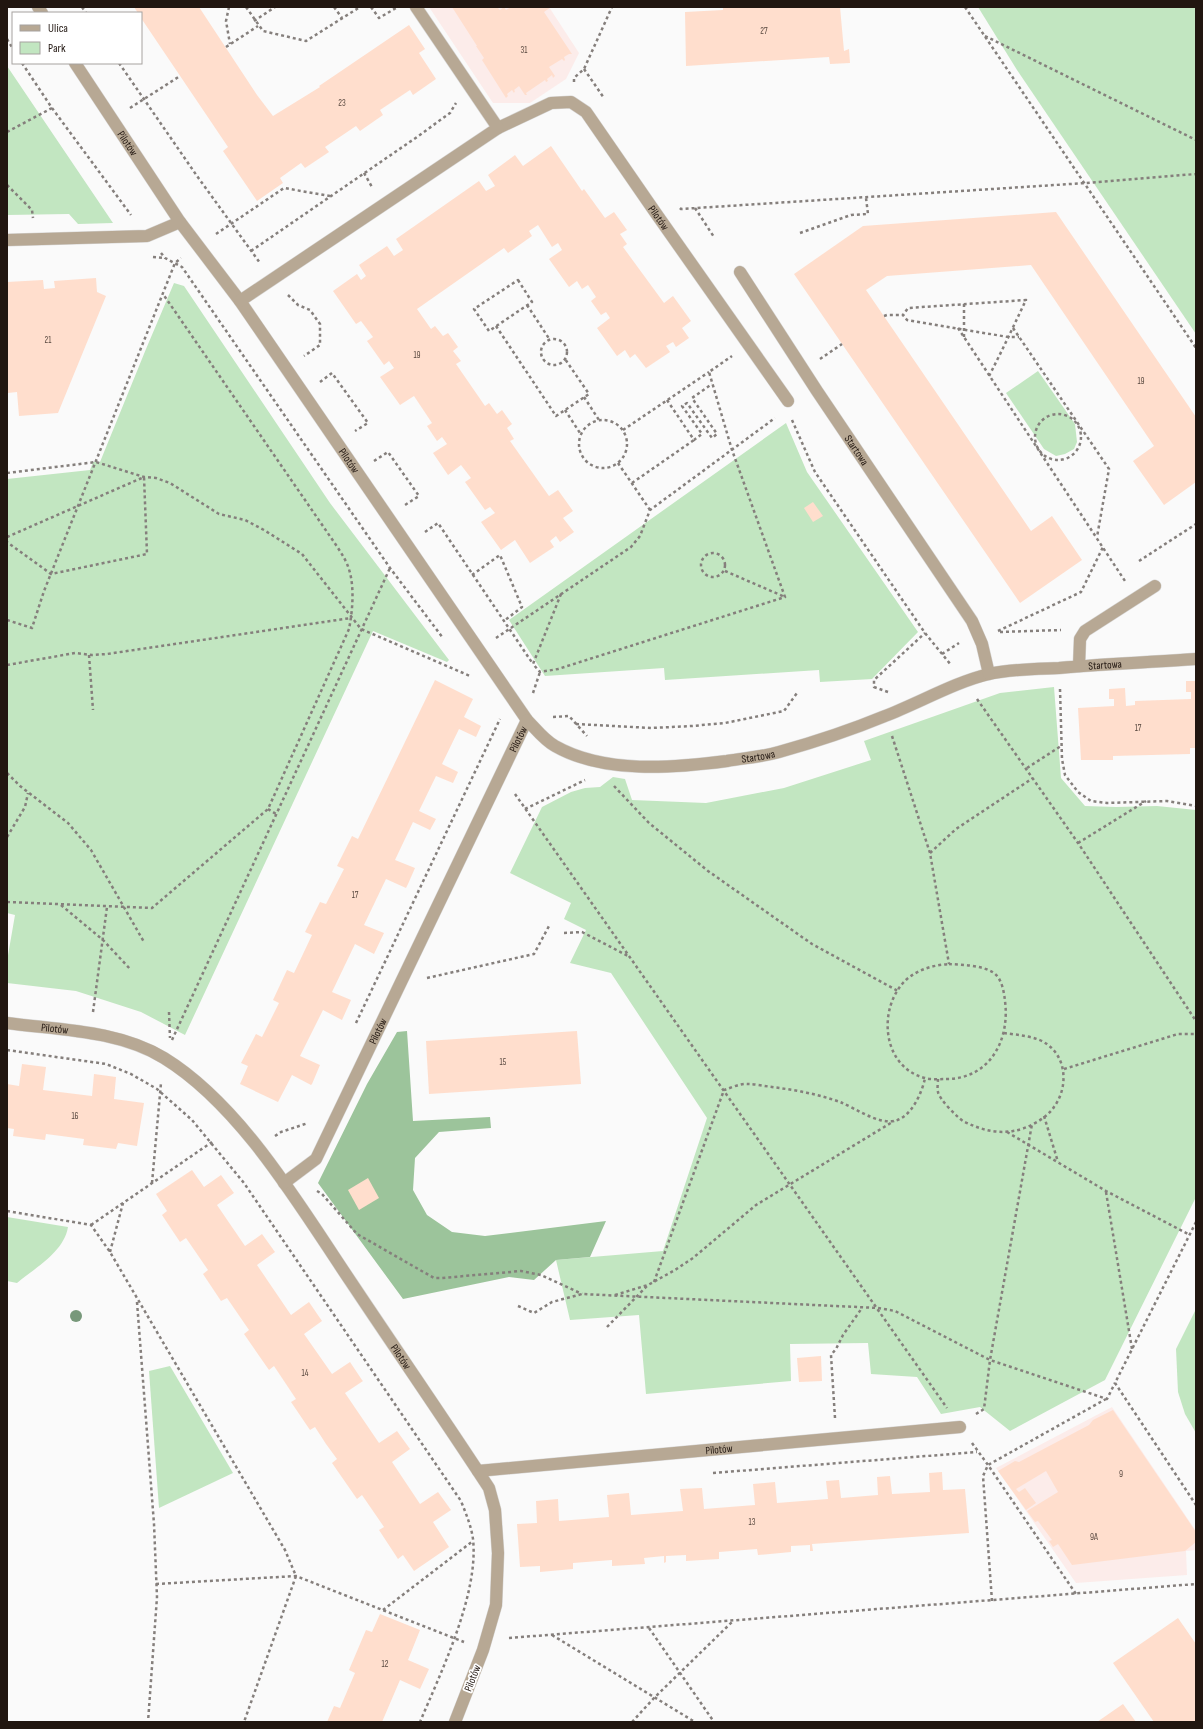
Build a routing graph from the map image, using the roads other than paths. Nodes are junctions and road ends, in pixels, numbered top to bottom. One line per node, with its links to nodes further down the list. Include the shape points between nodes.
1 (416, 7): 3 (street)
2 (76, 64): 4 (street, Pilotów)
3 (498, 128): 7 (street, Pilotów); 8 (street, Pilotów, via 551,103 571,102 586,112)
4 (180, 222): 5 (street, via 147,236); 7 (street, Pilotów)
5 (7, 240)
6 (740, 272): 12 (street, Startowa, via 813,386 972,621 982,644)
7 (240, 301): 13 (street, Pilotów)
8 (788, 401)
9 (1155, 586): 11 (street, via 1085,631 1080,639)
10 (1196, 659): 11 (street, Startowa)
11 (1079, 666): 12 (street, Startowa)
12 (989, 674): 13 (street, Startowa, via 885,716 777,752 697,764 651,766 592,761 553,745)
13 (527, 720): 15 (street, Pilotów, via 316,1159)
14 (7, 1023): 15 (street, Pilotów, via 102,1035 133,1043 164,1058 217,1100)
15 (284, 1183): 17 (street, Pilotów)
16 (960, 1426): 17 (street, Pilotów)
17 (478, 1471): 18 (street, Pilotów, via 489,1488 495,1510 498,1553 496,1605)
18 (455, 1722)

